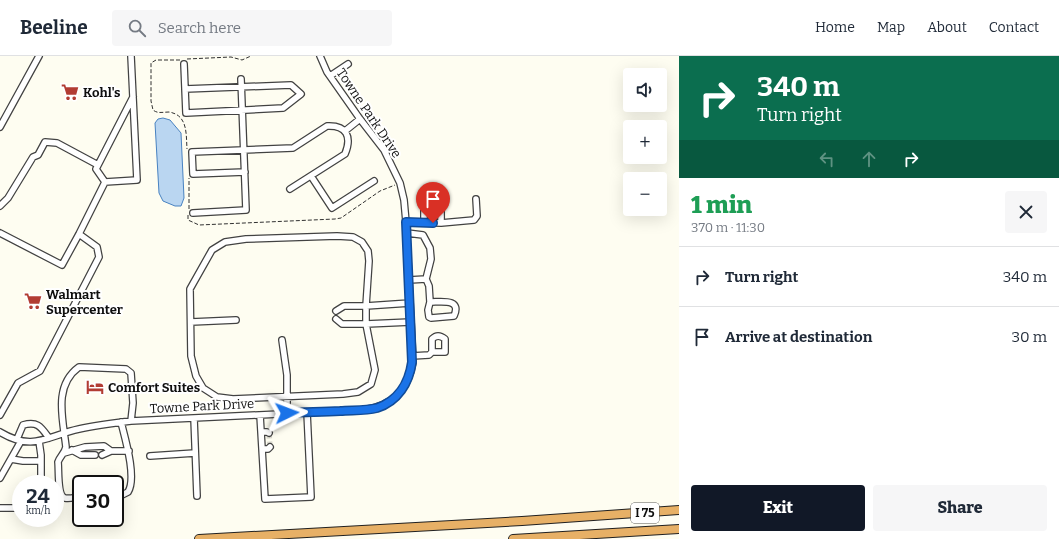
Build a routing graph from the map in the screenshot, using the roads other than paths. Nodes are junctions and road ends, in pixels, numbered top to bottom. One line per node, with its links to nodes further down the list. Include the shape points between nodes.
1 (39, 56): 13 (street)
2 (131, 56): 10 (street)
3 (320, 56): 6 (street, Towne Park Drive)
4 (184, 64): 9 (street)
5 (348, 64): 6 (street)
6 (330, 76): 12 (street, Towne Park Drive)
7 (241, 79): 8 (street)
8 (242, 87): 9 (street); 11 (street); 11 (street, via 291,85 301,94 283,108)
9 (185, 89): 11 (street, via 186,113)
10 (133, 97): 16 (street); 20 (street, via 137,180)
11 (242, 109): 15 (street)
12 (360, 119): 14 (street); 25 (street, Towne Park Drive, via 384,150 400,183)
13 (1, 123)
14 (345, 131): 15 (street, via 333,125 293,148); 18 (street, via 348,146 345,154)
15 (244, 150): 17 (street); 17 (street, via 192,152 193,174)
16 (98, 165): 20 (street, via 96,169); 23 (street, via 57,142 45,142)
17 (245, 172): 24 (street, via 246,210)
18 (311, 176): 19 (street, via 332,208); 21 (street)
19 (374, 181)
20 (105, 182): 30 (street)
21 (290, 189)
22 (476, 199): 27 (street, via 477,216 474,220)
23 (0, 206)
24 (193, 213)
25 (406, 222): 26 (street); 29 (street, Towne Park Drive)
26 (424, 223): 27 (street); 27 (street, via 424,200 426,197 436,196 440,201)
27 (441, 223)
28 (0, 233): 30 (street, via 62,265)
29 (407, 233): 31 (street, via 423,235 430,248 431,259); 32 (street, Towne Park Drive)
30 (79, 234): 48 (street, via 97,246 99,257 40,371 18,384)
31 (426, 279): 32 (street); 33 (street)
32 (409, 280): 34 (street, Towne Park Drive)
33 (430, 302): 33 (street, via 430,318 454,316 456,307 453,303)
34 (410, 303): 35 (street); 40 (street, Towne Park Drive)
35 (366, 306): 36 (street, via 344,306); 39 (street, via 369,261 368,251 362,242 353,237 337,236 246,239 226,242 212,250 190,289); 41 (street)
36 (336, 311)
37 (336, 319): 41 (street, via 342,324)
38 (236, 320): 39 (street)
39 (191, 322): 45 (street, via 191,356 196,376 203,388 217,397 233,399)
40 (411, 322): 41 (street); 44 (street, Towne Park Drive)
41 (366, 324): 45 (street, via 375,370 370,384 358,392)
42 (282, 340): 45 (street)
43 (432, 352): 44 (street, via 429,355)
44 (412, 356): 46 (street, Towne Park Drive, via 411,373 406,383 394,399 385,404 363,410)
45 (287, 396): 47 (street)
46 (307, 412): 47 (street, Towne Park Drive); 61 (street, via 311,497 265,499)
47 (287, 413): 49 (street, Towne Park Drive)
48 (0, 415)
49 (260, 415): 50 (street, Towne Park Drive); 54 (street)
50 (194, 418): 51 (street, Towne Park Drive); 66 (street)
51 (131, 421): 52 (street, Towne Park Drive); 55 (street, via 131,373 126,369 78,367 67,377 62,393 61,415)
52 (121, 422): 55 (street, Towne Park Drive); 64 (street)
53 (0, 432): 58 (street, Towne Park Drive)
54 (261, 432): 56 (street); 61 (street)
55 (64, 433): 57 (street, Towne Park Drive); 65 (street)
56 (269, 433)
57 (49, 438): 58 (street, via 36,424 30,423 23,425); 59 (street, Towne Park Drive)
58 (19, 440): 59 (street, Towne Park Drive); 70 (street)
59 (39, 441): 71 (street)
60 (270, 447): 61 (street)
61 (262, 449)
62 (72, 450): 63 (street, via 104,446); 65 (street); 67 (street, via 81,455)
63 (111, 451): 64 (street); 68 (street)
64 (129, 451): 74 (street, via 130,489)
65 (64, 453): 76 (street, via 58,462 61,495 65,498)
66 (195, 453): 69 (street); 75 (street)
67 (95, 455)
68 (102, 455)
69 (150, 456)
70 (11, 458): 71 (street); 73 (street)
71 (41, 461): 72 (street)
72 (41, 475)
73 (0, 478)
74 (124, 494)
75 (197, 496)
76 (72, 498)
77 (0, 508): 78 (street)
78 (12, 508)
79 (679, 510): 81 (highway, I 75)
80 (679, 529): 82 (highway, I 75)
81 (199, 539)
82 (513, 539)

